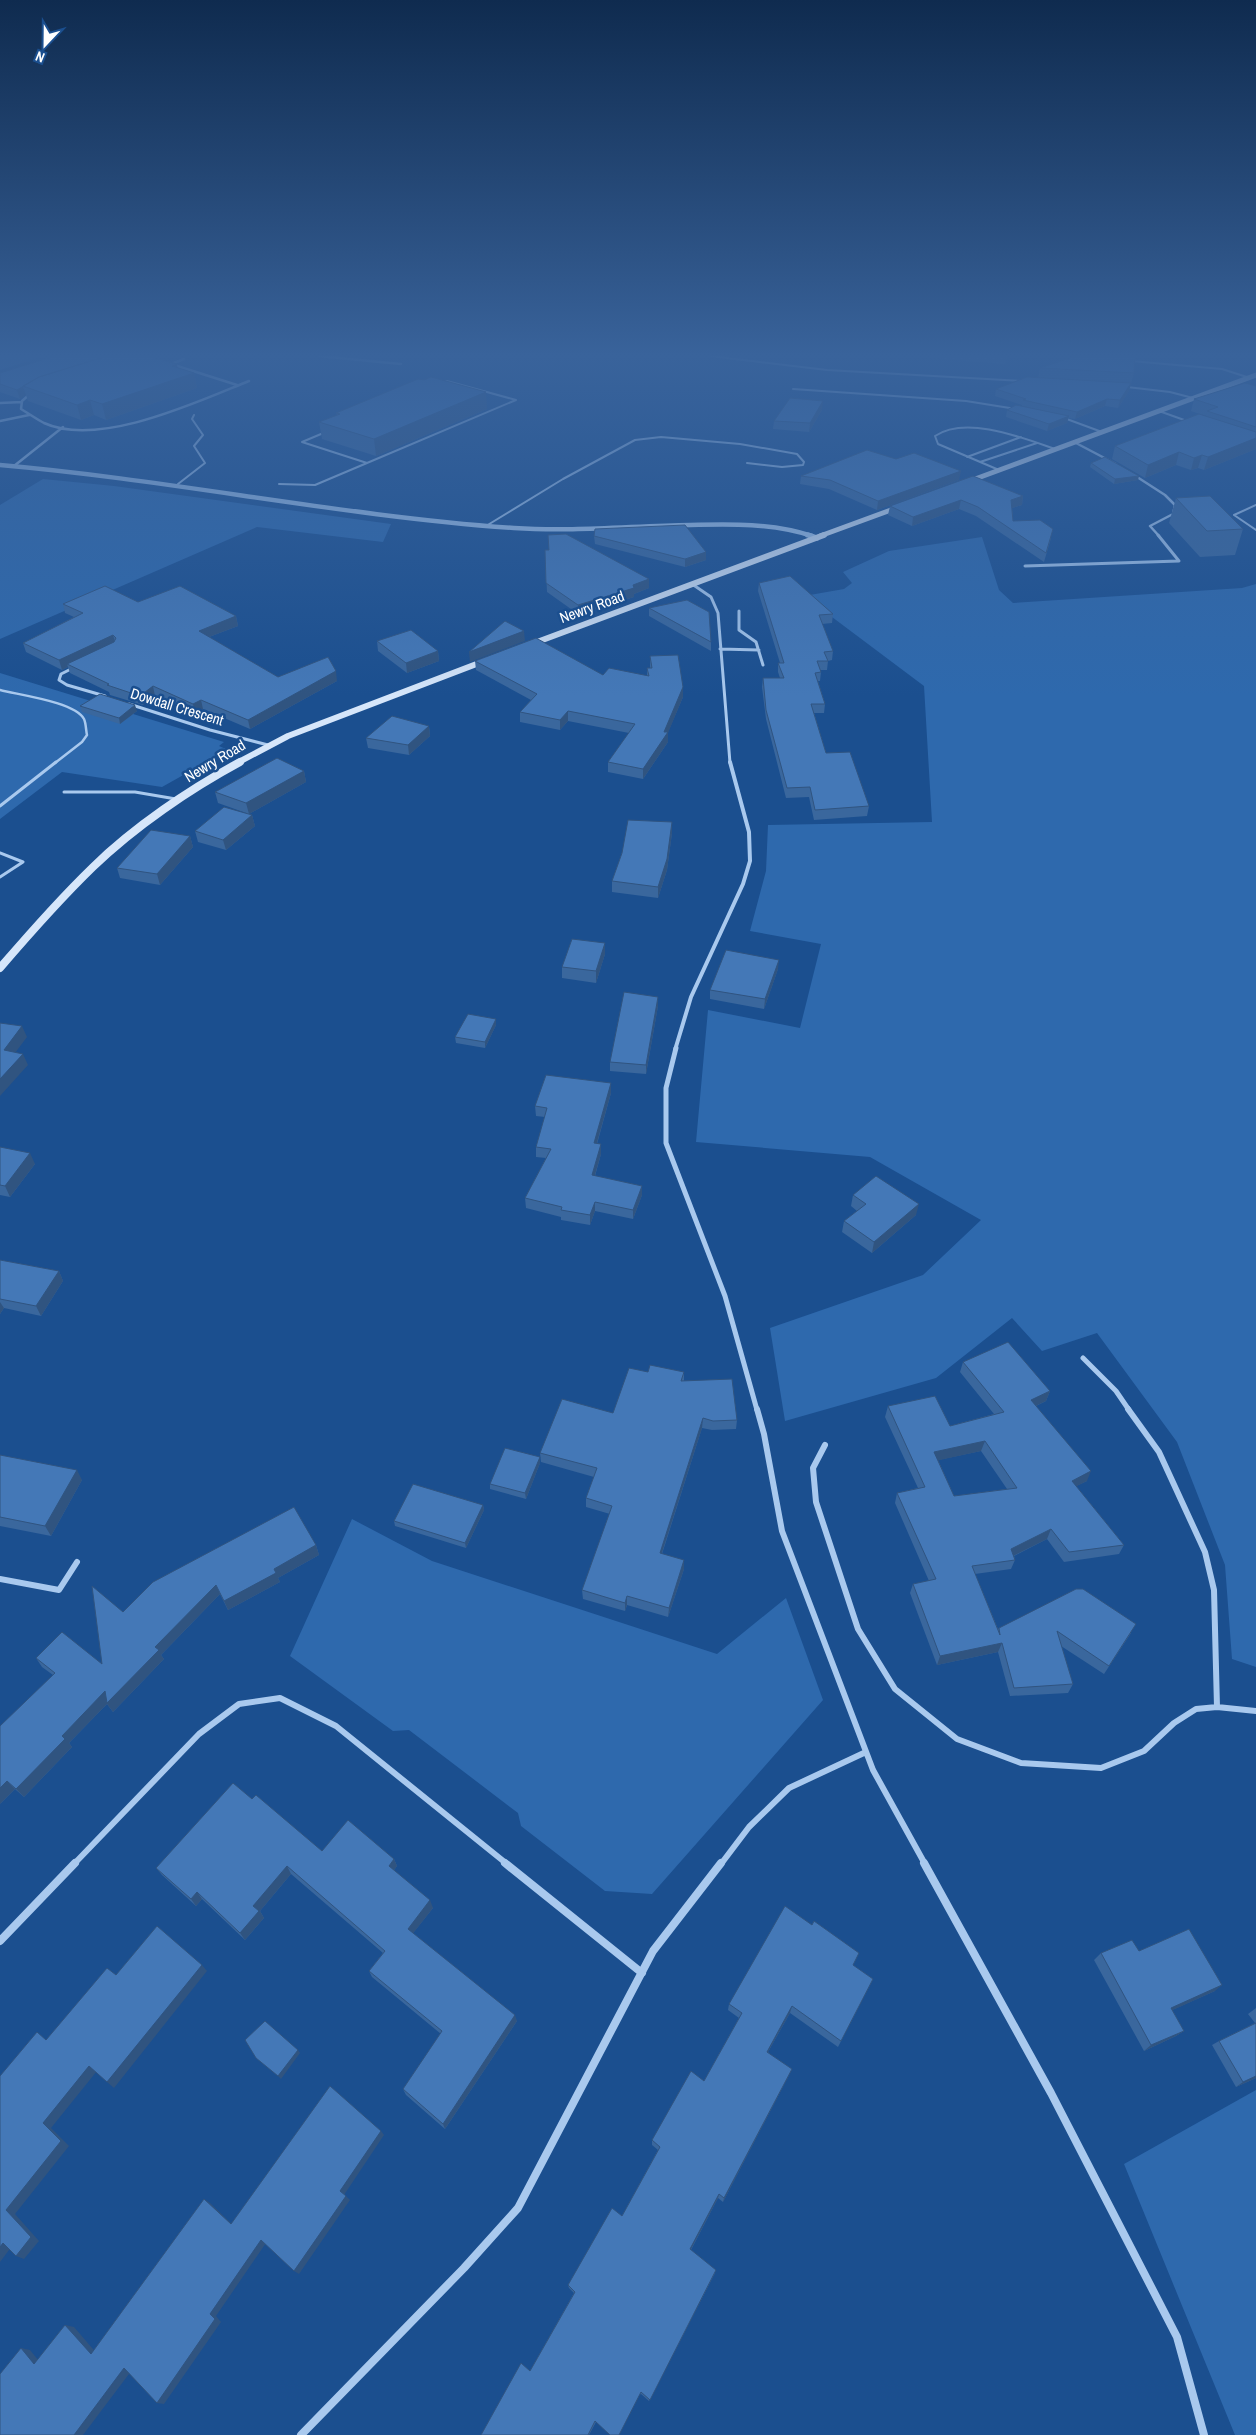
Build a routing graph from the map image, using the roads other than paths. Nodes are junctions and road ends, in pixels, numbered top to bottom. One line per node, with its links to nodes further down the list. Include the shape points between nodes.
1 (47, 470): 7 (street)
2 (196, 470): 7 (lane)
3 (352, 470): 8 (lane, via 315,485)
4 (580, 470): 12 (lane)
5 (999, 470): 9 (main road)
6 (1131, 474): 15 (street, via 1175,505 1173,514 1150,526 1179,561)
7 (178, 484): 12 (street)
8 (279, 484)
9 (962, 484)
10 (908, 504): 14 (main road, Newry Road)
11 (1256, 505): 13 (lane, via 1234,515)
12 (486, 526): 14 (street, via 582,529 741,525 793,531)
13 (1256, 530)
14 (817, 538): 16 (main road, Newry Road)
15 (1025, 566)
16 (692, 584): 18 (main road, Newry Road); 19 (street, via 711,597 718,613)
17 (738, 611): 20 (street, via 739,630 756,642)
18 (518, 649)
19 (720, 649): 20 (street); 40 (street, via 732,770 749,832 750,861 743,884 691,997 678,1038 666,1088 666,1143 725,1296 764,1434 782,1531)
20 (759, 650): 22 (street)
21 (493, 658): 27 (main road, Newry Road)
22 (763, 664)
23 (79, 665): 25 (street, Dowdall Crescent, via 61,674 59,680)
24 (0, 690): 30 (lane, via 72,709 84,719 87,734 82,742)
25 (114, 699)
26 (123, 702): 27 (street, Dowdall Crescent)
27 (268, 745): 29 (main road, Newry Road)
28 (64, 792): 29 (lane, via 135,792)
29 (179, 800): 33 (main road, Newry Road, via 95,865)
30 (0, 806)
31 (0, 853): 32 (lane, via 23,862)
32 (0, 877)
33 (0, 968)
34 (1083, 1358): 38 (street, via 1116,1391 1159,1452 1205,1552 1214,1590)
35 (825, 1445): 38 (street, via 813,1468 816,1502 858,1629 896,1689 957,1739 1021,1763 1101,1768 1144,1751 1174,1723 1196,1709)
36 (77, 1562): 37 (street, via 59,1590)
37 (0, 1579)
38 (1217, 1708): 39 (street)
39 (1256, 1711)
40 (866, 1752): 42 (street, via 789,1788 749,1827 653,1952); 44 (street, via 1051,2093 1177,2337)
41 (0, 1941): 42 (street, via 199,1734 239,1704 280,1698 336,1726)
42 (642, 1973): 43 (street, via 518,2208)
43 (301, 2435)
44 (1204, 2435)

